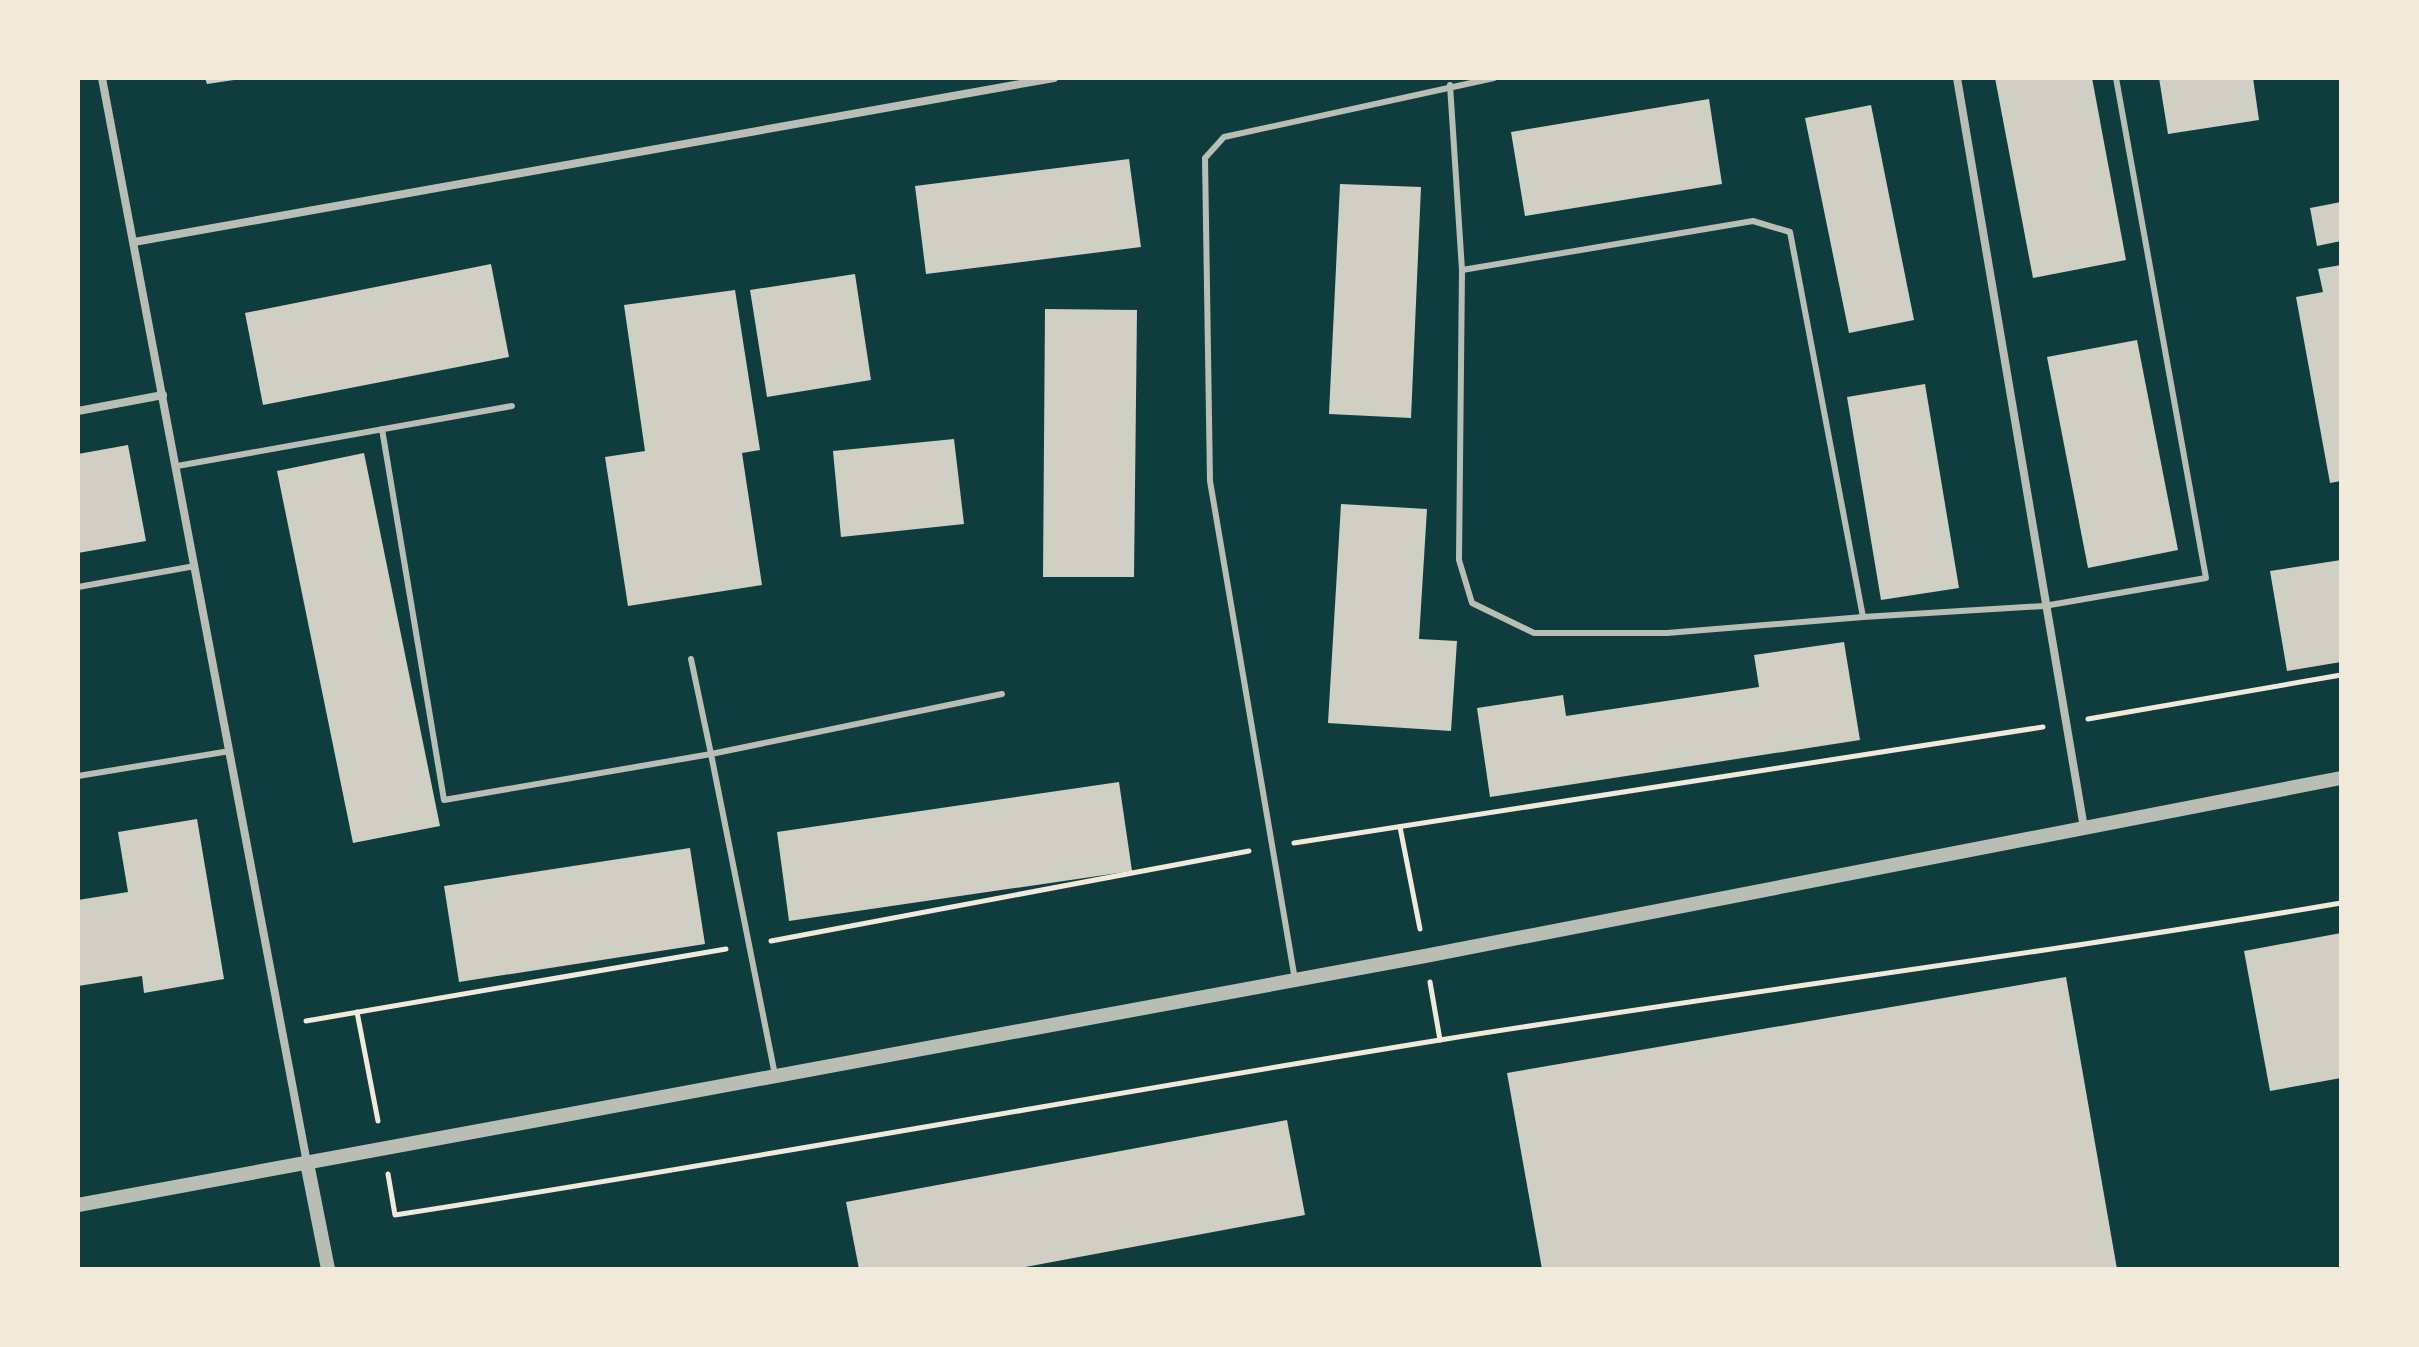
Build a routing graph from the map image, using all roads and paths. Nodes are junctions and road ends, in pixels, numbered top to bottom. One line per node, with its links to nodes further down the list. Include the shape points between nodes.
1 (102, 78): 7 (street)
2 (1054, 78): 7 (street)
3 (1494, 78): 6 (lane)
4 (1957, 78): 16 (street)
5 (2116, 78): 16 (lane, via 2206,578)
6 (1450, 85): 8 (lane); 27 (lane, via 1224,137 1205,158 1210,481)
7 (134, 242): 9 (street)
8 (1462, 270): 17 (lane, via 1753,221 1790,232); 17 (lane, via 1459,560 1472,603 1534,633 1667,633)
9 (163, 395): 11 (street); 13 (street)
10 (512, 406): 12 (lane)
11 (78, 411)
12 (382, 429): 13 (lane); 23 (lane, via 444,800)
13 (177, 466): 14 (street)
14 (195, 566): 15 (lane); 22 (street)
15 (78, 587)
16 (2044, 606): 17 (lane); 21 (street)
17 (1863, 617)
18 (691, 659): 23 (lane)
19 (2341, 675): 21 (path)
20 (1002, 694): 23 (lane)
21 (2065, 723): 26 (street); 27 (path)
22 (230, 751): 24 (lane); 32 (street)
23 (711, 754): 29 (lane)
24 (78, 776)
25 (2341, 778): 26 (street)
26 (2084, 828): 30 (street)
27 (1272, 847): 29 (path); 30 (lane)
28 (2341, 903): 34 (path, via 2118,941 1440,1040 738,1162 395,1215)
29 (747, 945): 31 (path); 33 (lane)
30 (1295, 980): 33 (street)
31 (357, 1012): 32 (path); 34 (path)
32 (281, 1025): 35 (street)
33 (775, 1075): 34 (street)
34 (383, 1148): 35 (street)
35 (307, 1163): 36 (street); 37 (street)
36 (78, 1205)
37 (328, 1269)

